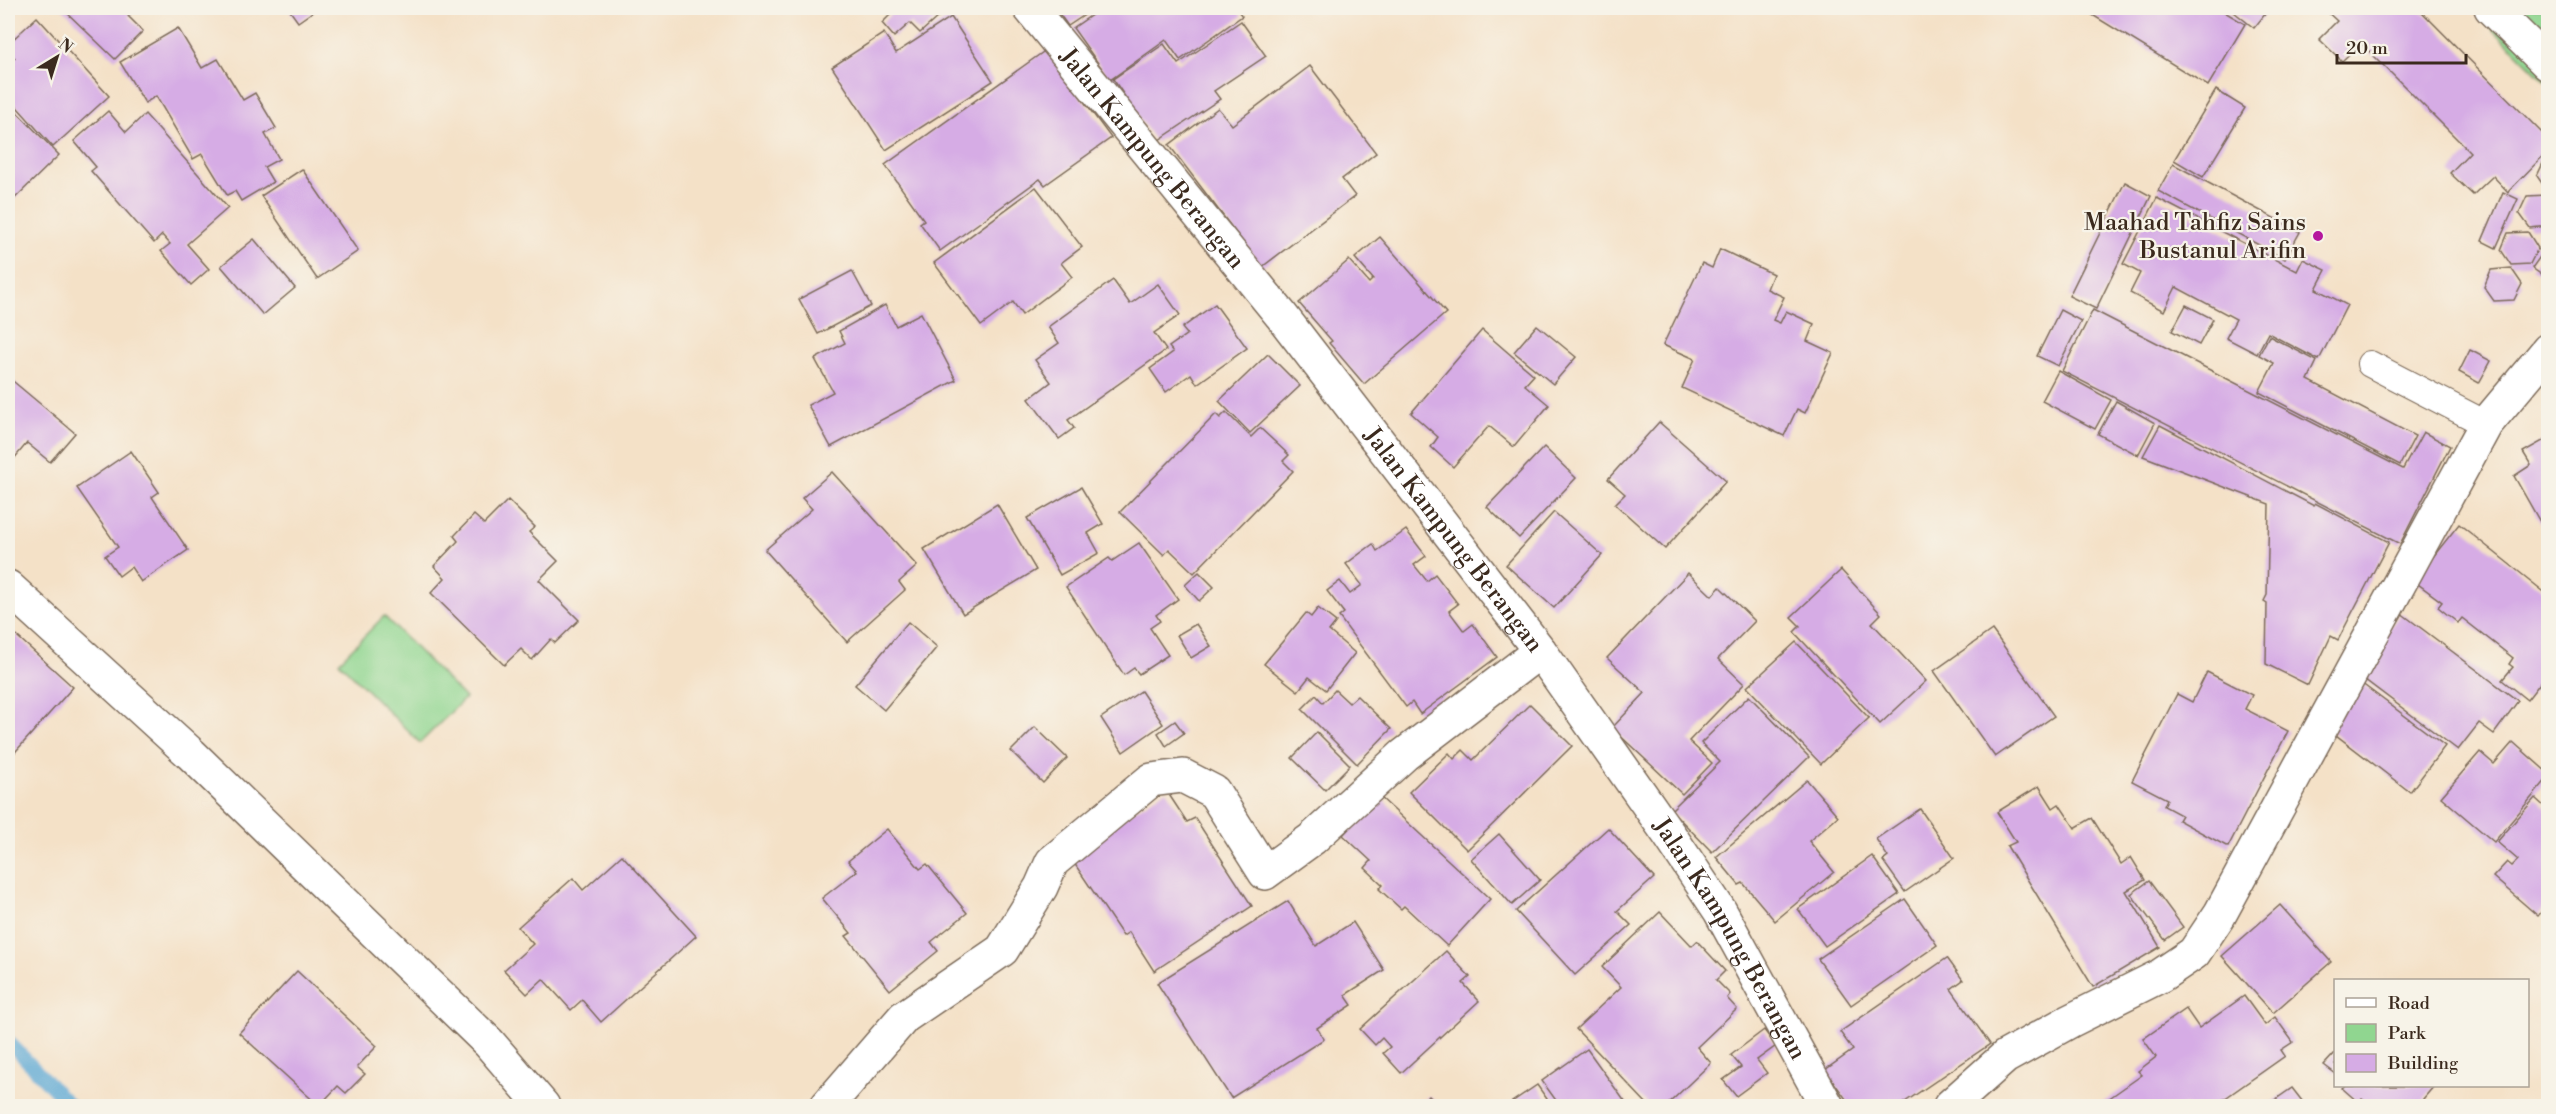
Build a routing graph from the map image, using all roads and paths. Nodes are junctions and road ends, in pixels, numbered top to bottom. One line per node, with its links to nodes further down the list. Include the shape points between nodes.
1 (1030, 8): 8 (street, Jalan Kampung Berangan, via 1281,315)
2 (2491, 8): 3 (street)
3 (2548, 64)
4 (2548, 350): 6 (street)
5 (2370, 364): 6 (lane)
6 (2486, 424): 12 (street, via 2220,914 2194,953 2160,976 2005,1057)
7 (8, 586): 9 (street, via 191,754 489,1043)
8 (1540, 651): 10 (street, via 1404,755 1312,839 1265,873 1214,792 1183,776 1150,780 1052,862 1002,950 904,1017); 11 (street, Jalan Kampung Berangan, via 1720,911)
9 (543, 1107)
10 (827, 1107)
11 (1827, 1107)
12 (1950, 1107)

